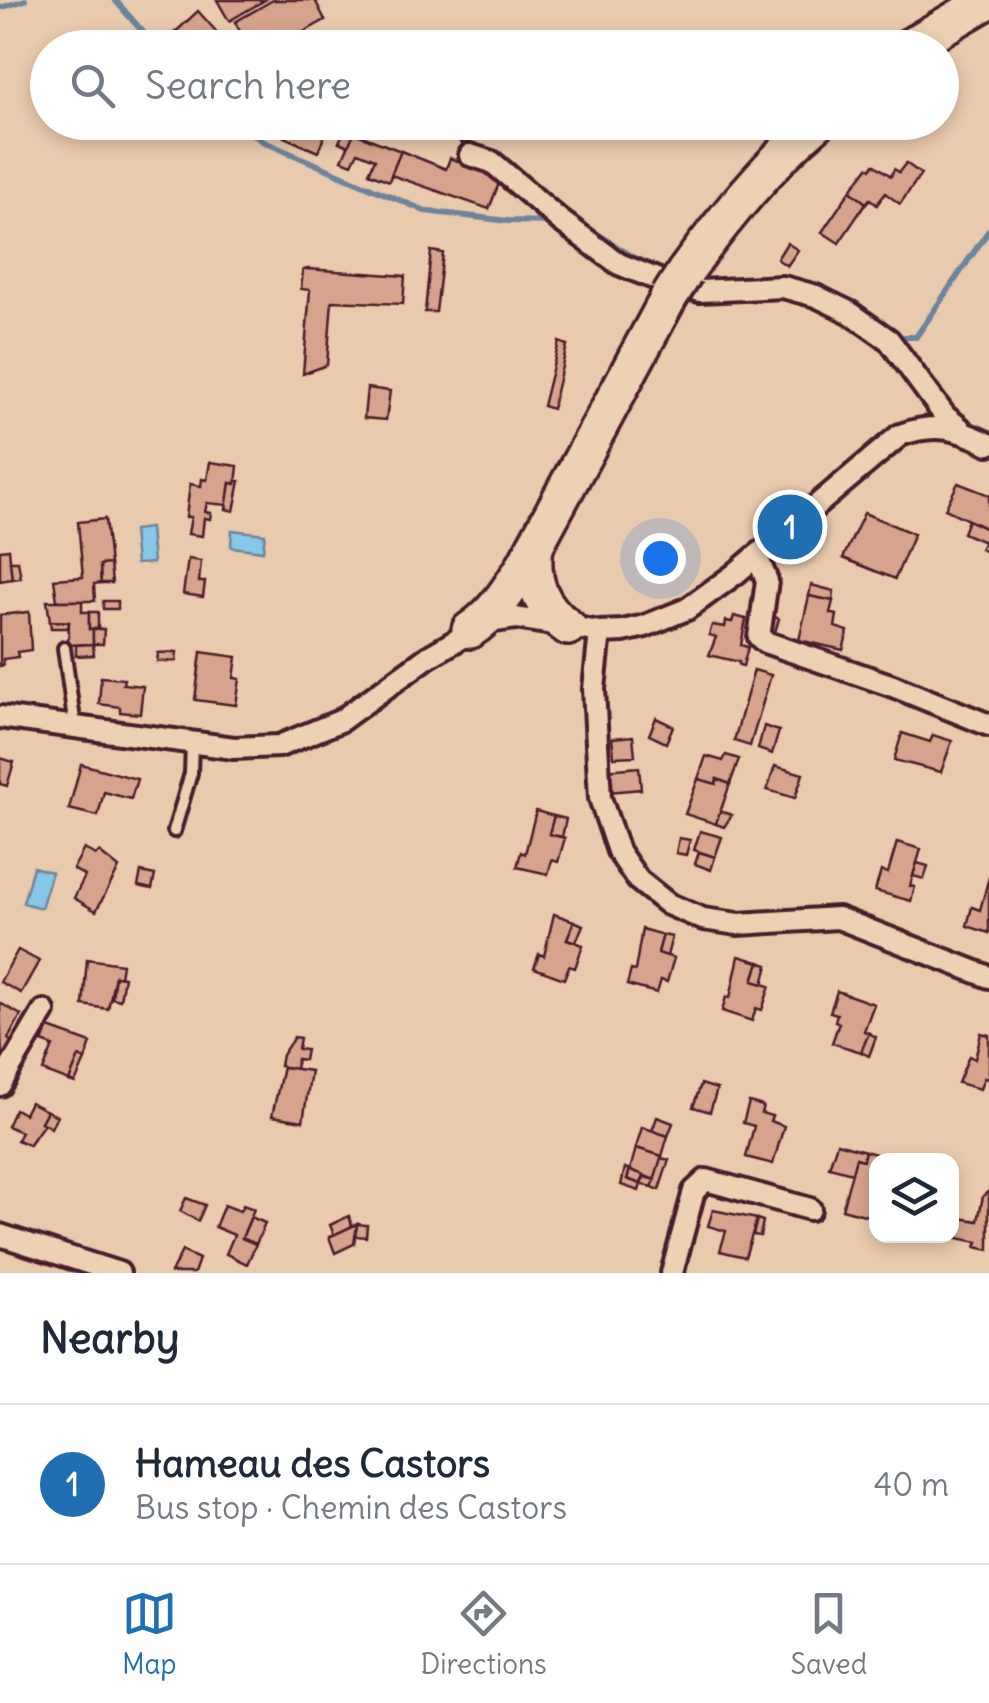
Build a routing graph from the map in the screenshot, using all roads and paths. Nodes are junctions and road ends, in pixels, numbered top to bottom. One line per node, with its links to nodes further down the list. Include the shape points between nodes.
1 (989, 0): 2 (highway)
2 (938, 30)
3 (797, 140): 7 (highway, via 718,226 677,285)
4 (470, 155): 5 (street, via 492,162 619,264 700,291 784,287 849,312 888,340)
5 (964, 432): 6 (street); 8 (street, via 931,426 900,435)
6 (989, 444)
7 (536, 546): 9 (highway, via 502,601); 10 (highway, via 532,563 549,612)
8 (757, 556): 10 (street, via 687,609 645,626); 13 (street, via 767,581 759,638)
9 (470, 630): 10 (street, via 516,618); 15 (street, via 340,721 279,746)
10 (584, 630): 17 (street, via 600,798 618,852 638,880 668,904 703,919 738,924 838,918)
11 (64, 648): 14 (lane)
12 (0, 716): 14 (street)
13 (989, 725)
14 (75, 726): 15 (street)
15 (192, 743): 16 (lane, via 192,773)
16 (174, 831)
17 (989, 977)
18 (44, 1011): 19 (street)
19 (0, 1084)
20 (810, 1209): 23 (street, via 706,1180 694,1190)
21 (0, 1236): 22 (street)
22 (119, 1273)
23 (672, 1273)

